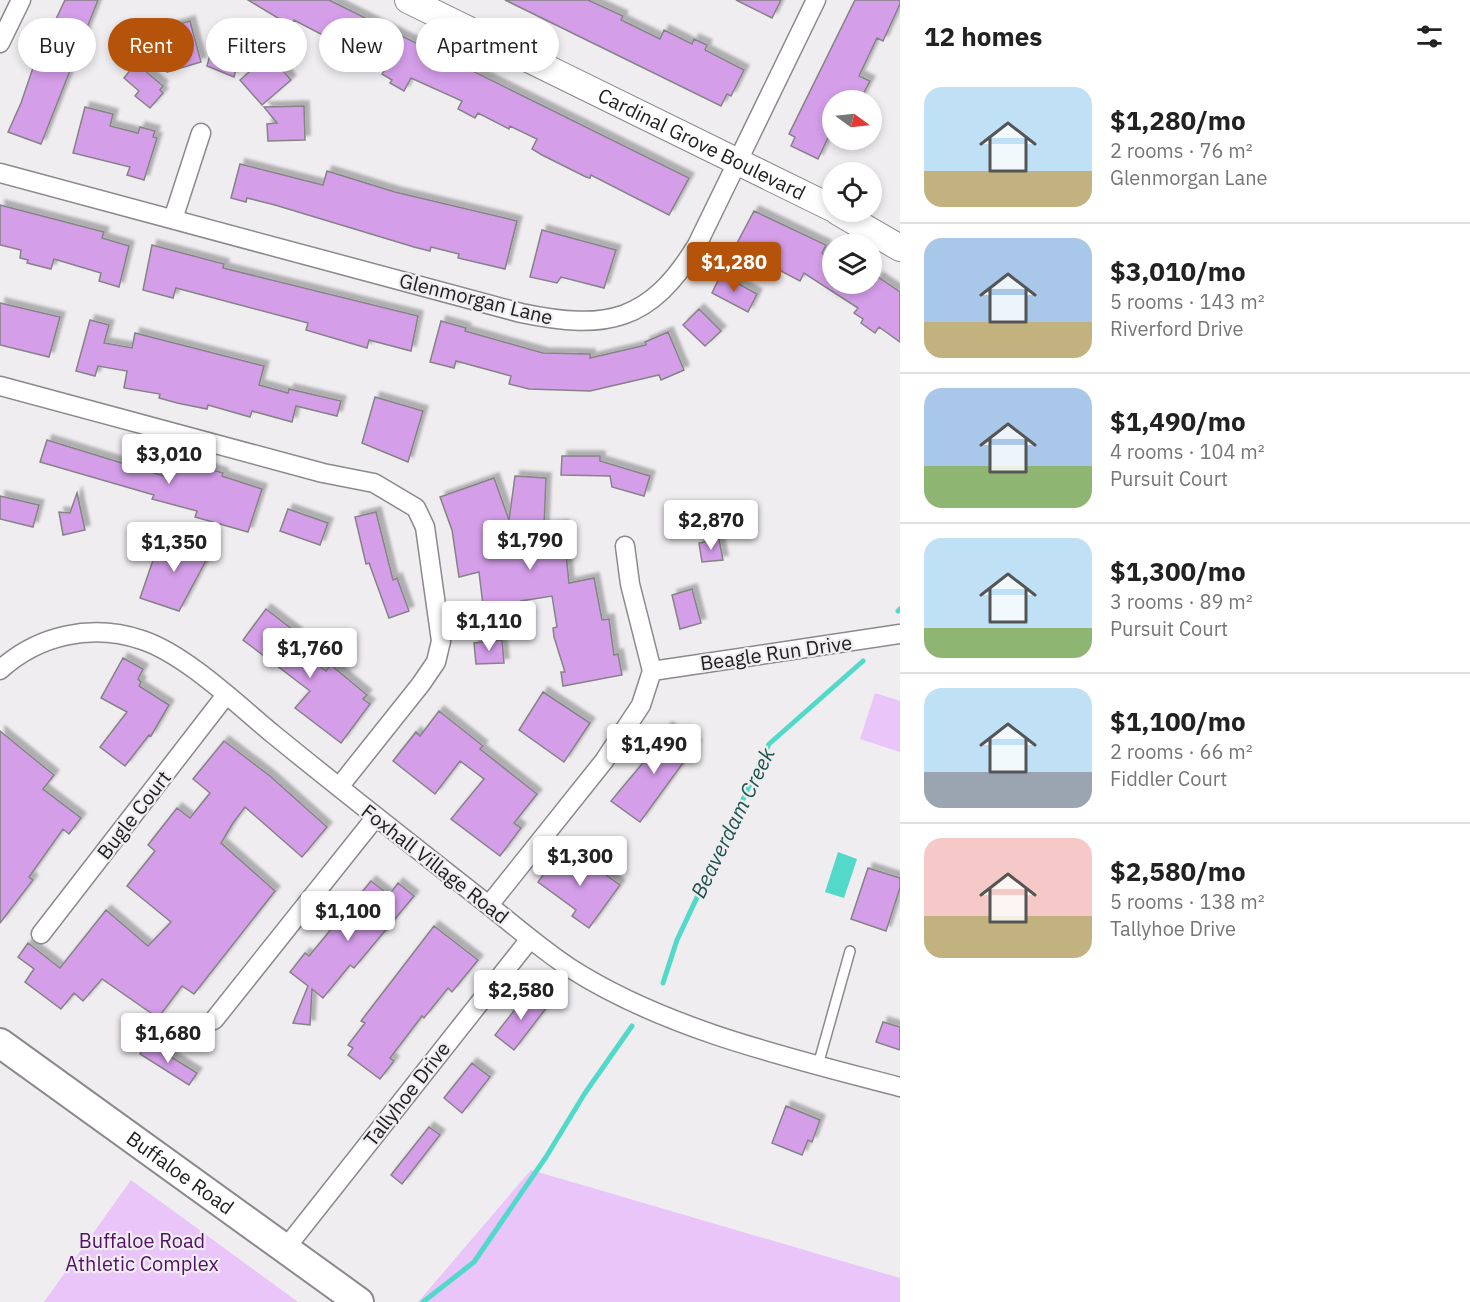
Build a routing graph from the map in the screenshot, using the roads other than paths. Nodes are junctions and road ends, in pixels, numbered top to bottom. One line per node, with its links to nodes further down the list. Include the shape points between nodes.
1 (21, 0): 4 (street)
2 (408, 0): 6 (street, Cardinal Grove Boulevard)
3 (816, 0): 6 (street, Glenmorgan Lane)
4 (0, 43)
5 (201, 133): 9 (street)
6 (738, 162): 8 (street, Cardinal Grove Boulevard); 9 (street, Glenmorgan Lane, via 697,245 663,291 644,307 592,322 521,314)
7 (0, 172): 9 (street, Glenmorgan Lane)
8 (822, 203)
9 (173, 219)
10 (855, 222): 11 (street)
11 (900, 248)
12 (0, 386): 18 (street, via 323,473 374,483 416,508 425,527 441,641 436,662)
13 (625, 546): 16 (street, via 630,584)
14 (900, 634): 16 (street, Beagle Run Drive)
15 (0, 670): 17 (street, Foxhall Village Road, via 38,645 72,633 108,632 142,640 173,656)
16 (652, 671): 20 (street, via 641,705 625,732)
17 (226, 695): 18 (street, Foxhall Village Road); 21 (street, Bugle Court)
18 (339, 787): 19 (street, Foxhall Village Road)
19 (375, 818): 20 (street, Foxhall Village Road); 24 (street)
20 (489, 905): 22 (street, Foxhall Village Road)
21 (41, 934)
22 (530, 939): 26 (street, Foxhall Village Road, via 571,969 655,1011 760,1050); 28 (street, Tallyhoe Drive)
23 (850, 951): 26 (lane)
24 (214, 1020)
25 (0, 1043): 28 (main road, Buffaloe Road)
26 (818, 1065): 27 (street, Foxhall Village Road)
27 (900, 1087)
28 (285, 1249): 29 (main road, Buffaloe Road)
29 (359, 1302)

